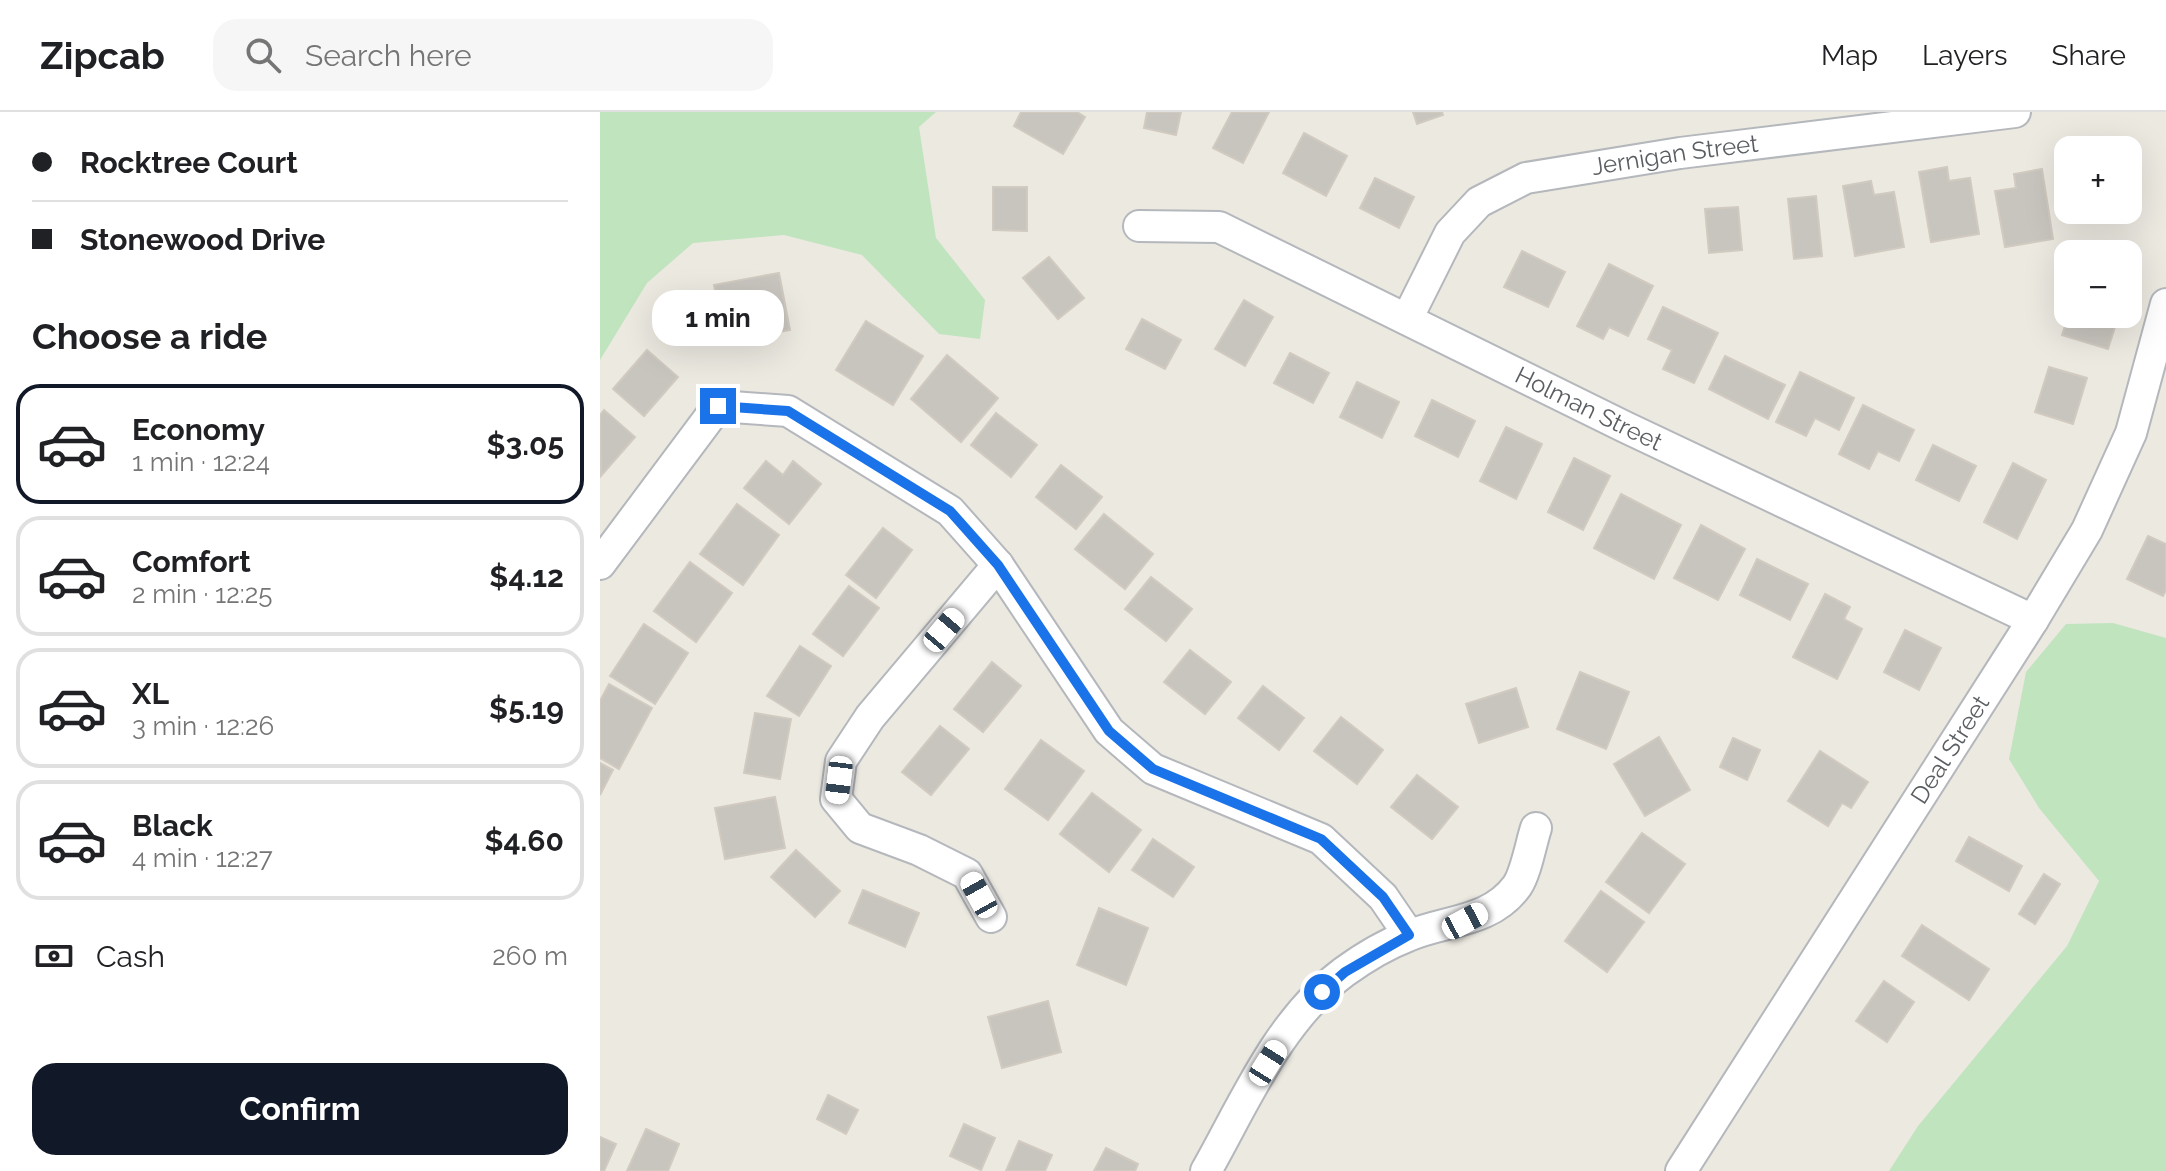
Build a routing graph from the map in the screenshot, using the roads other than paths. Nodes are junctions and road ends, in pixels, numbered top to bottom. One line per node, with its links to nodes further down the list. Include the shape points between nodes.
1 (2015, 112): 4 (street, Jernigan Street, via 1680,153 1526,178 1479,202 1450,233)
2 (1139, 226): 4 (street, Holman Street, via 1219,227)
3 (2166, 304): 7 (street, Deal Street, via 2131,433 2087,530)
4 (1407, 319): 7 (street, Holman Street)
5 (600, 564): 6 (street, via 718,406 788,411 950,511)
6 (998, 565): 9 (street, via 870,717 841,761 836,799 860,828 967,874); 10 (street, via 1109,731 1153,769 1321,839 1383,897)
7 (2033, 620): 12 (street, Deal Street)
8 (1536, 828): 10 (street, via 1518,885 1496,905 1465,921)
9 (991, 917)
10 (1409, 935): 11 (street, via 1345,972 1299,1012)
11 (1206, 1171)
12 (1681, 1171)

